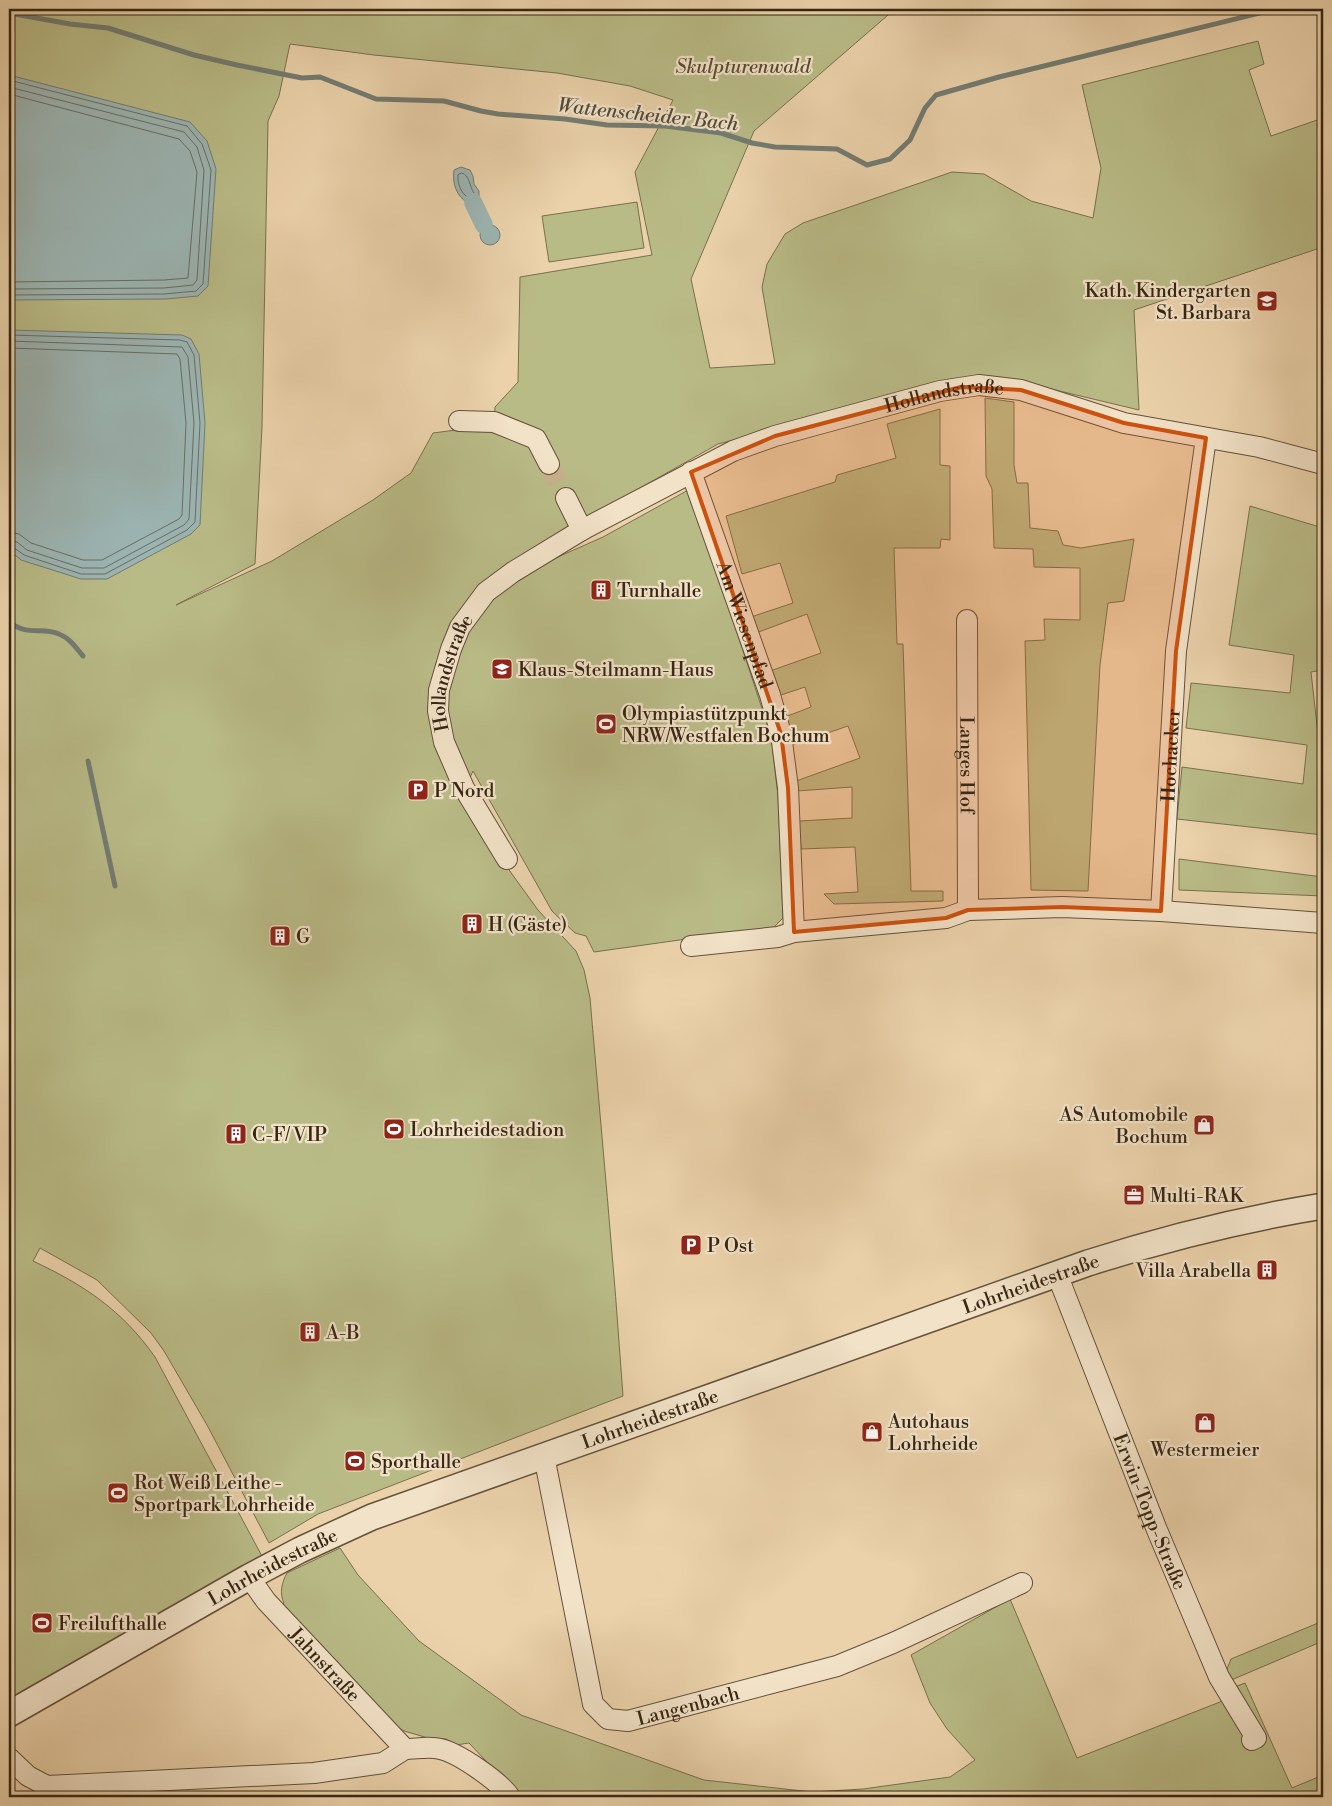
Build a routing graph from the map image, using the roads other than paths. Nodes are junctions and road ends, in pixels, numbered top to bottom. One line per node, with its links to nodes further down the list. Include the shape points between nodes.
1 (458, 421): 3 (street, via 494,422 536,439)
2 (1206, 438): 4 (street, Hollandstraße, via 1259,447); 5 (street, Hollandstraße, via 1124,423 1021,390 979,385 940,391 774,436); 11 (street, Hochacker, via 1176,651)
3 (549, 464)
4 (1323, 464)
5 (691, 472): 7 (street, Hollandstraße); 13 (street, Am Wiesenpfad, via 781,734 788,788)
6 (566, 498): 7 (street)
7 (582, 530): 9 (street, Hollandstraße, via 486,592 460,627 439,690 438,711 448,750 464,788)
8 (967, 620): 10 (street, Langes Hof)
9 (507, 859)
10 (968, 910): 11 (street, via 1062,907); 13 (street, via 946,918)
11 (1160, 911): 12 (street)
12 (1323, 923)
13 (794, 932): 14 (street, via 778,937)
14 (691, 946)
15 (1323, 1206): 16 (street, Lohrheidestraße, via 1188,1233)
16 (1056, 1274): 17 (street, Lohrheidestraße); 21 (street, Erwin-Topp-Straße, via 1160,1540 1219,1677 1256,1738)
17 (544, 1456): 18 (street, Lohrheidestraße, via 372,1517); 19 (street, Langenbach, via 593,1704 608,1720 628,1721 837,1666 893,1644)
18 (249, 1577): 20 (street, Lohrheidestraße); 22 (street, Jahnstraße, via 266,1601)
19 (1022, 1583)
20 (9, 1714)
21 (1252, 1740)
22 (405, 1749): 23 (street, via 382,1763 314,1773 47,1786 28,1776); 24 (street, via 440,1749 462,1758)
23 (9, 1758)
24 (510, 1797)

